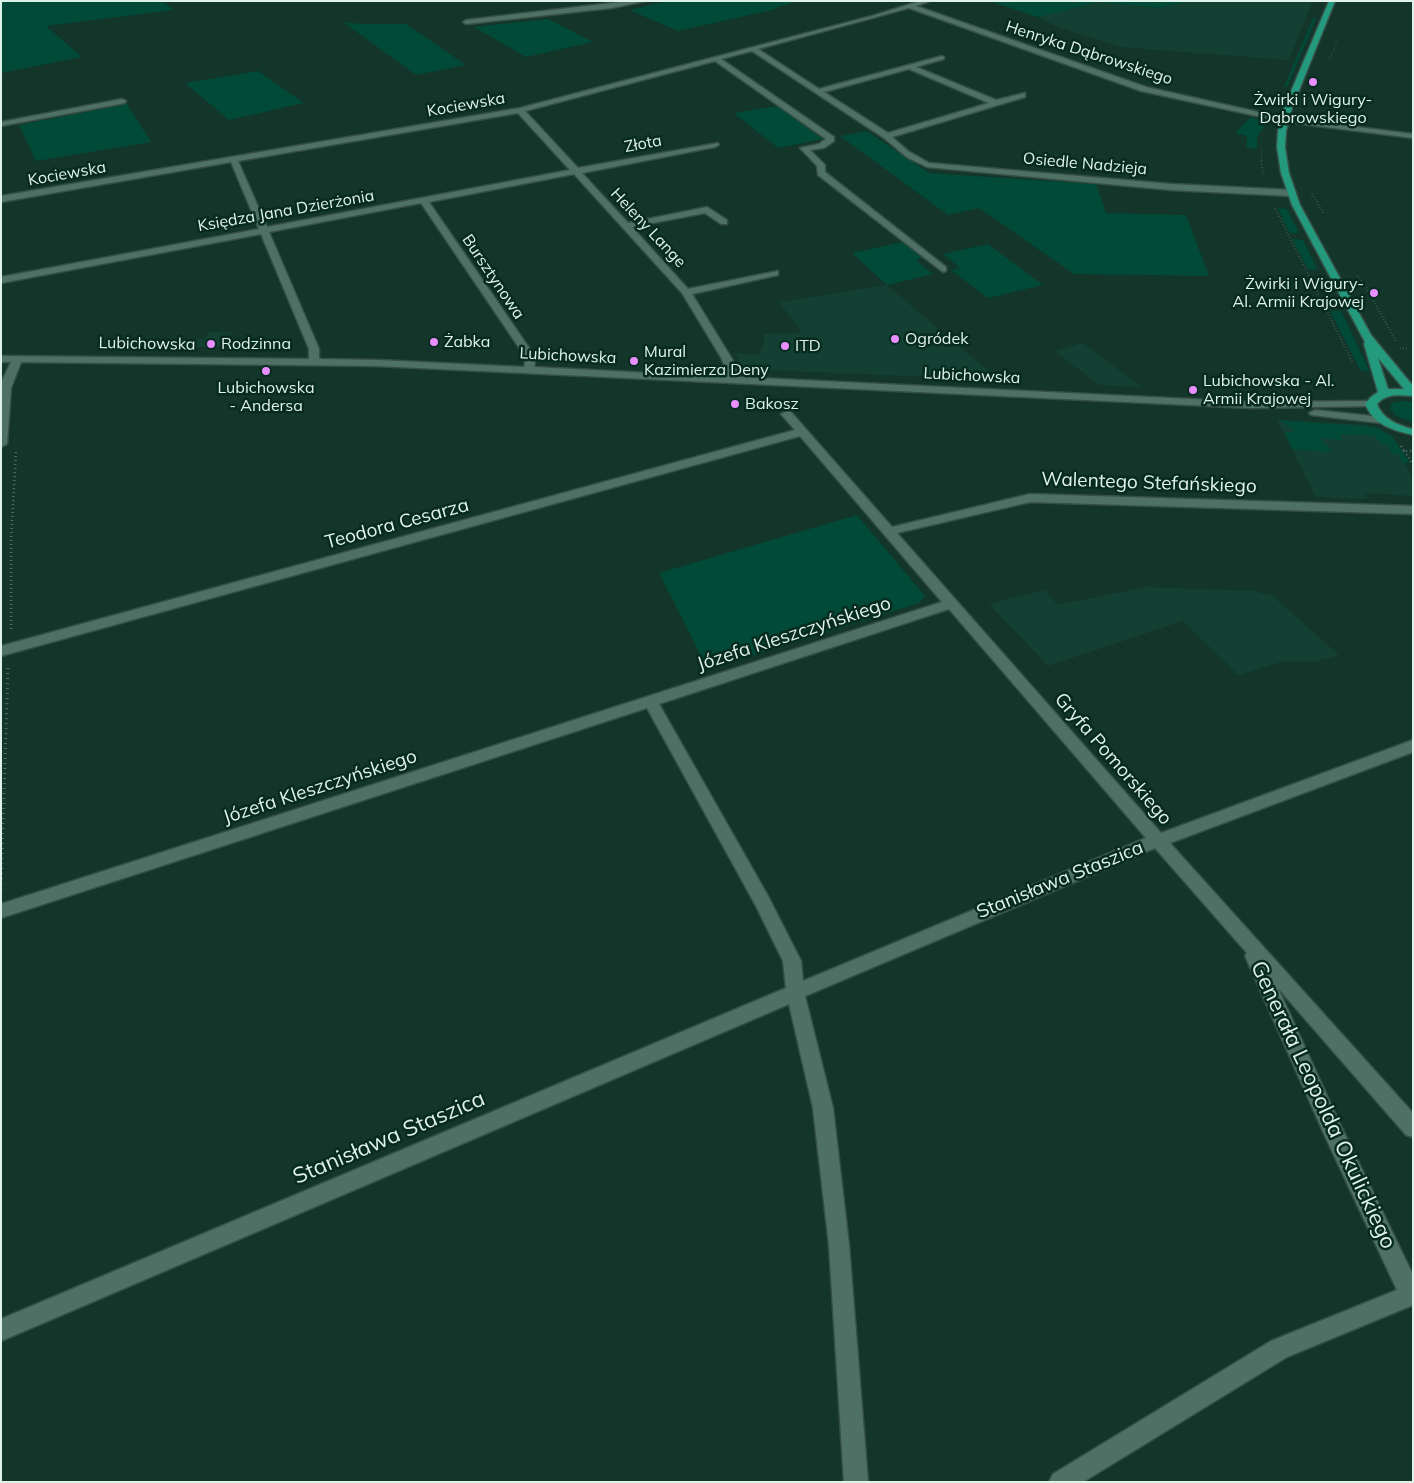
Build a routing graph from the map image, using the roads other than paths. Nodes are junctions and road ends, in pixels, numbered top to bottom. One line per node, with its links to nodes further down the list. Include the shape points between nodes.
1 (642, 1): 5 (street)
2 (927, 1): 4 (street, Kociewska)
3 (1332, 1): 15 (main road)
4 (909, 6): 6 (street, Kociewska); 15 (street, Henryka Dąbrowskiego, via 1144,89)
5 (466, 22)
6 (753, 49): 7 (street, Kociewska); 10 (street, Osiedle Nadzieja)
7 (715, 58): 14 (street, Kociewska); 28 (street, via 831,139 821,146 804,148 821,165 821,173)
8 (942, 58): 9 (street)
9 (910, 67): 10 (street); 13 (street)
10 (818, 91): 17 (street, Osiedle Nadzieja)
11 (1022, 95): 13 (street)
12 (122, 101): 16 (street)
13 (996, 103): 17 (street)
14 (520, 110): 20 (street, Kociewska); 21 (street, Heleny Lange)
15 (1285, 120): 18 (street, Henryka Dąbrowskiego); 22 (main road, via 1281,147 1284,173)
16 (1, 124)
17 (887, 136): 22 (street, Osiedle Nadzieja, via 897,148 927,165 1171,187)
18 (1413, 136)
19 (716, 145): 21 (street, Złota)
20 (234, 160): 23 (street, Kociewska); 27 (street)
21 (576, 172): 24 (street, Księdza Jana Dzierżonia); 26 (street, Heleny Lange)
22 (1292, 193): 32 (main road)
23 (1, 200)
24 (424, 201): 27 (street, Księdza Jana Dzierżonia); 36 (street, Bursztynowa, via 531,358)
25 (724, 222): 26 (street, via 707,210)
26 (625, 226): 31 (street, Heleny Lange)
27 (264, 230): 30 (street, Księdza Jana Dzierżonia); 35 (street, via 314,349)
28 (943, 269)
29 (775, 273): 31 (street)
30 (1, 280)
31 (686, 292): 37 (street, Heleny Lange, via 727,359)
32 (1366, 336): 38 (main road); 39 (main road)
33 (1, 359): 34 (street, Lubichowska)
34 (18, 359): 35 (street, Lubichowska); 46 (street, via 11,366 4,389)
35 (314, 362): 36 (street, Lubichowska)
36 (528, 370): 37 (street, Lubichowska)
37 (733, 380): 41 (street, Lubichowska)
38 (1384, 393): 39 (main road); 40 (main road, via 1374,398)
39 (1413, 393)
40 (1371, 404): 41 (street, Lubichowska); 43 (main road, via 1373,412)
41 (1252, 406): 43 (street, Lubichowska)
42 (787, 414): 45 (street, Gryfa Pomorskiego)
43 (1382, 420): 44 (main road)
44 (1407, 431): 47 (main road)
45 (802, 432): 49 (street, Gryfa Pomorskiego); 51 (street, Teodora Cesarza)
46 (1, 444)
47 (1408, 447)
48 (1413, 510): 49 (street, Walentego Stefańskiego, via 1030,498)
49 (889, 531): 50 (street, Gryfa Pomorskiego)
50 (951, 604): 52 (street, Józefa Kleszczyńskiego); 54 (street, Gryfa Pomorskiego)
51 (1, 651)
52 (650, 701): 55 (street, Józefa Kleszczyńskiego); 57 (street, via 792,961)
53 (1413, 746): 54 (street, Stanisława Staszica)
54 (1158, 841): 56 (street, Gryfa Pomorskiego); 57 (street, Stanisława Staszica)
55 (1, 911)
56 (1249, 943): 58 (street, Gryfa Pomorskiego); 59 (street, Generała Leopolda Okulickiego, via 1332,1130)
57 (795, 991): 60 (street, Stanisława Staszica); 61 (street, via 823,1108 839,1245)
58 (1413, 1128)
59 (1412, 1294): 62 (street, Generała Leopolda Okulickiego, via 1279,1349)
60 (1, 1330)
61 (856, 1482)
62 (1062, 1482)

